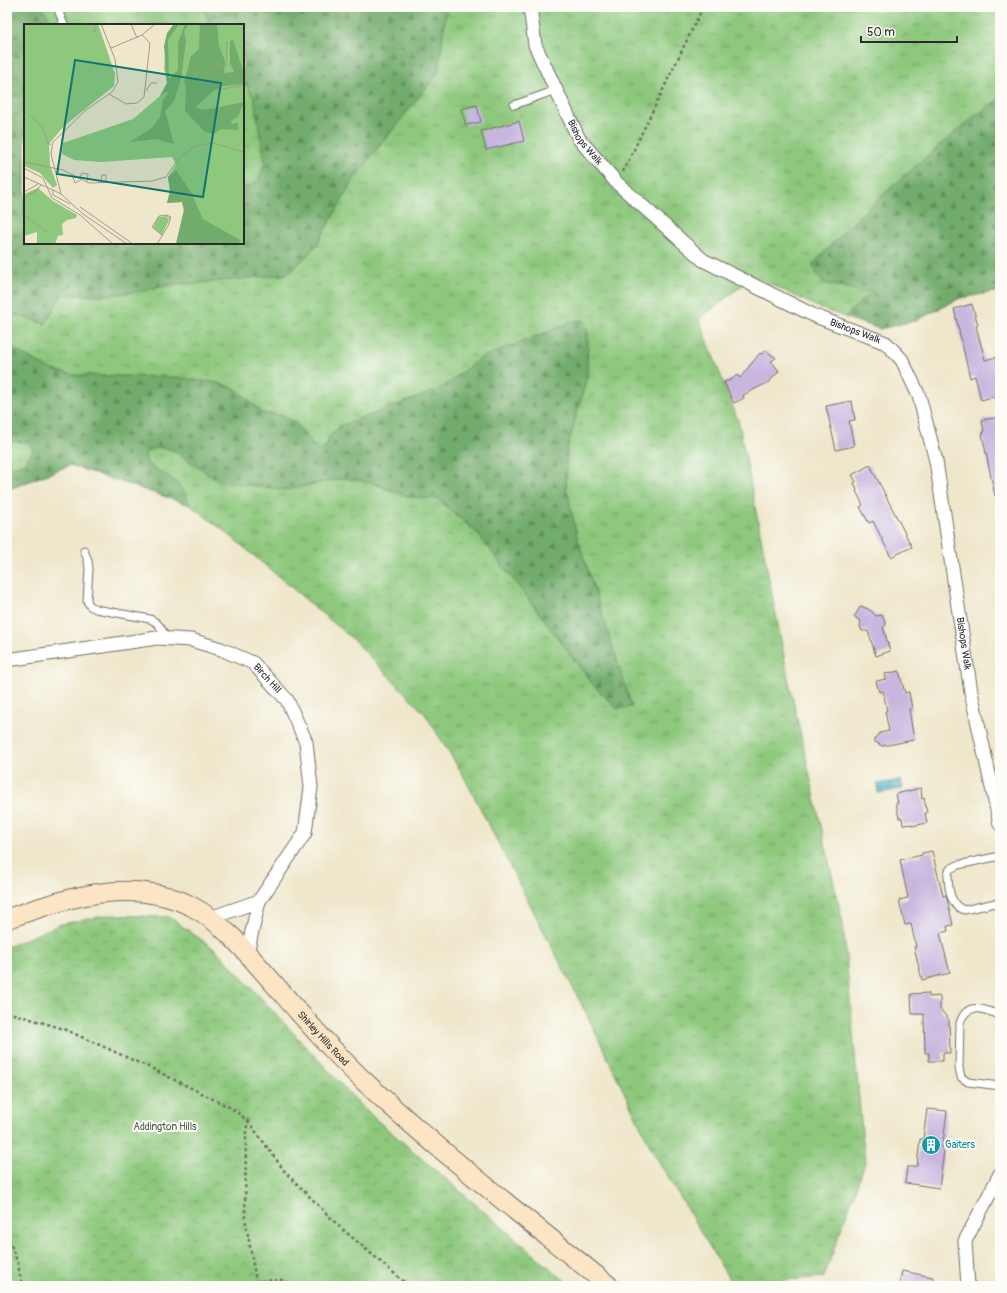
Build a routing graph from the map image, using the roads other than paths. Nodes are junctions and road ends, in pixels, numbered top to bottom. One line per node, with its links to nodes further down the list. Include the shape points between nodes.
1 (57, 7): 3 (lane)
2 (530, 7): 4 (street, Bishops Walk, via 535,45)
3 (64, 24)
4 (556, 90): 5 (lane); 9 (street, Bishops Walk, via 579,139 617,183 703,260 815,316 886,344 902,360 919,396 936,461 971,692)
5 (514, 105)
6 (84, 550): 7 (lane, via 89,569 87,601 90,606 150,619 161,627)
7 (167, 639): 8 (street, Birch Hill, via 157,638); 11 (street, Birch Hill, via 191,640 253,663 287,700 306,742 311,787 305,833)
8 (7, 660)
9 (1000, 824)
10 (1000, 856): 12 (lane, via 954,866 948,873 952,897 959,908 964,910)
11 (259, 901): 13 (street); 15 (street, Birch Hill)
12 (1000, 902)
13 (210, 918): 14 (street, Shirley Hills Road, via 189,905 162,896 141,892 115,892 65,900); 15 (street, Shirley Hills Road)
14 (7, 919)
15 (247, 952): 19 (street, Shirley Hills Road, via 365,1082 445,1152)
16 (1000, 1015): 17 (lane, via 974,1008 962,1016 959,1068 961,1077 968,1082)
17 (1000, 1086)
18 (1000, 1174): 20 (street, via 965,1241)
19 (609, 1286)
20 (968, 1286)

